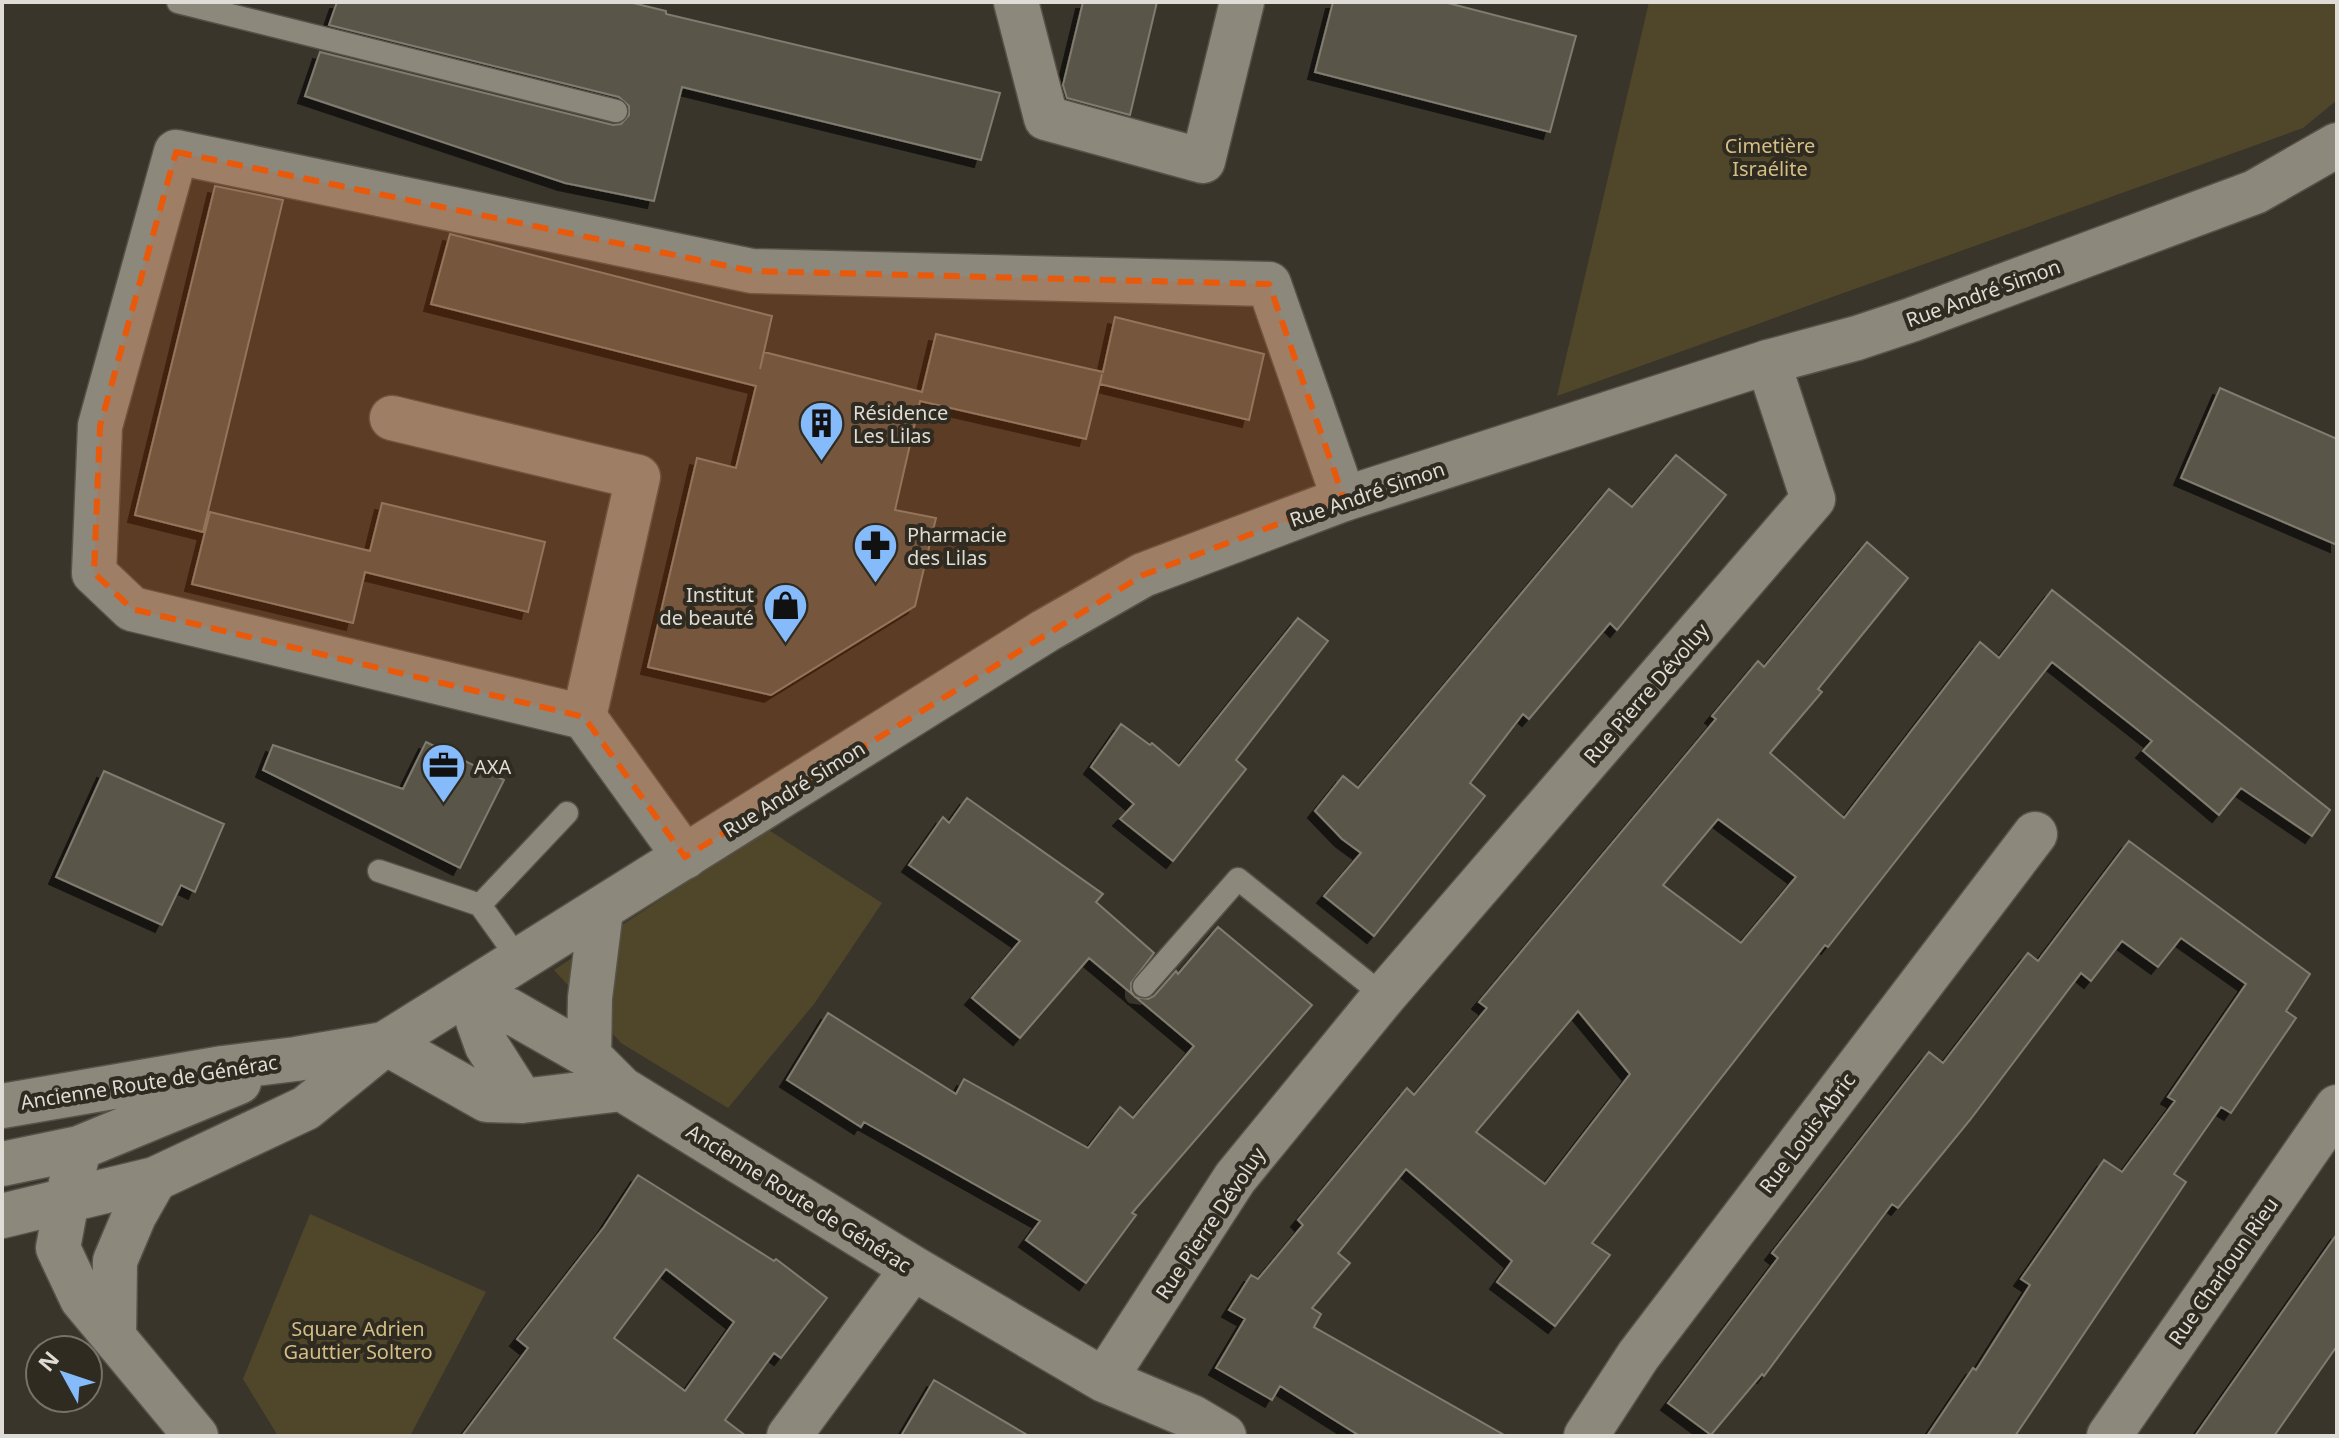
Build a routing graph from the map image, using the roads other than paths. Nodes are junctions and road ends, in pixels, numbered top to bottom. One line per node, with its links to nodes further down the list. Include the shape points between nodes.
1 (178, 2): 4 (lane)
2 (1016, 2): 3 (street, via 1046,118 1203,161)
3 (1242, 2)
4 (616, 111)
5 (2337, 145): 6 (street, Rue André Simon, via 2255,192 1911,320)
6 (1768, 362): 8 (street, Rue André Simon); 19 (street, Rue Pierre Dévoluy, via 1813,499)
7 (392, 418): 9 (street, via 638,477)
8 (1344, 499): 9 (street, via 1269,284 752,271 176,152 100,426 94,573 132,609); 12 (street, Rue André Simon, via 1143,575)
9 (584, 717): 12 (street)
10 (567, 813): 14 (lane)
11 (2035, 834): 38 (street, Rue Louis Abric, via 1638,1356)
12 (685, 857): 15 (street, Rue André Simon)
13 (379, 871): 14 (lane)
14 (480, 905): 16 (lane)
15 (601, 910): 16 (street, Rue André Simon); 21 (street)
16 (520, 961): 18 (street, Rue André Simon)
17 (1144, 986): 19 (lane, via 1238,879)
18 (468, 993): 20 (street, Ancienne Route de Générac); 21 (street, Ancienne Route de Générac); 24 (street, via 487,1046)
19 (1384, 996): 34 (street, Rue Pierre Dévoluy, via 1235,1178)
20 (386, 1043): 22 (street, Ancienne Route de Générac); 24 (street, via 487,1100); 29 (street, Ancienne Route de Générac, via 306,1108)
21 (589, 1056): 23 (street, Ancienne Route de Générac)
22 (296, 1059): 25 (street, Ancienne Route de Générac); 27 (street, Ancienne Route de Générac)
23 (622, 1089): 24 (street); 32 (street, Ancienne Route de Générac)
24 (522, 1101)
25 (2, 1106)
26 (2337, 1107): 39 (street, Rue Charloun Rieu)
27 (79, 1148): 28 (street, Ancienne Route de Générac); 30 (street)
28 (2, 1164)
29 (155, 1179): 30 (street, Ancienne Route de Générac); 33 (street, via 115,1261)
30 (67, 1200): 31 (street, Ancienne Route de Générac); 33 (street, via 58,1248 82,1299)
31 (2, 1216)
32 (913, 1268): 34 (street, Ancienne Route de Générac); 36 (street)
33 (114, 1337): 35 (street)
34 (1104, 1380): 37 (street, Ancienne Route de Générac)
35 (196, 1436)
36 (789, 1436)
37 (1224, 1436)
38 (1586, 1436)
39 (2109, 1436)

